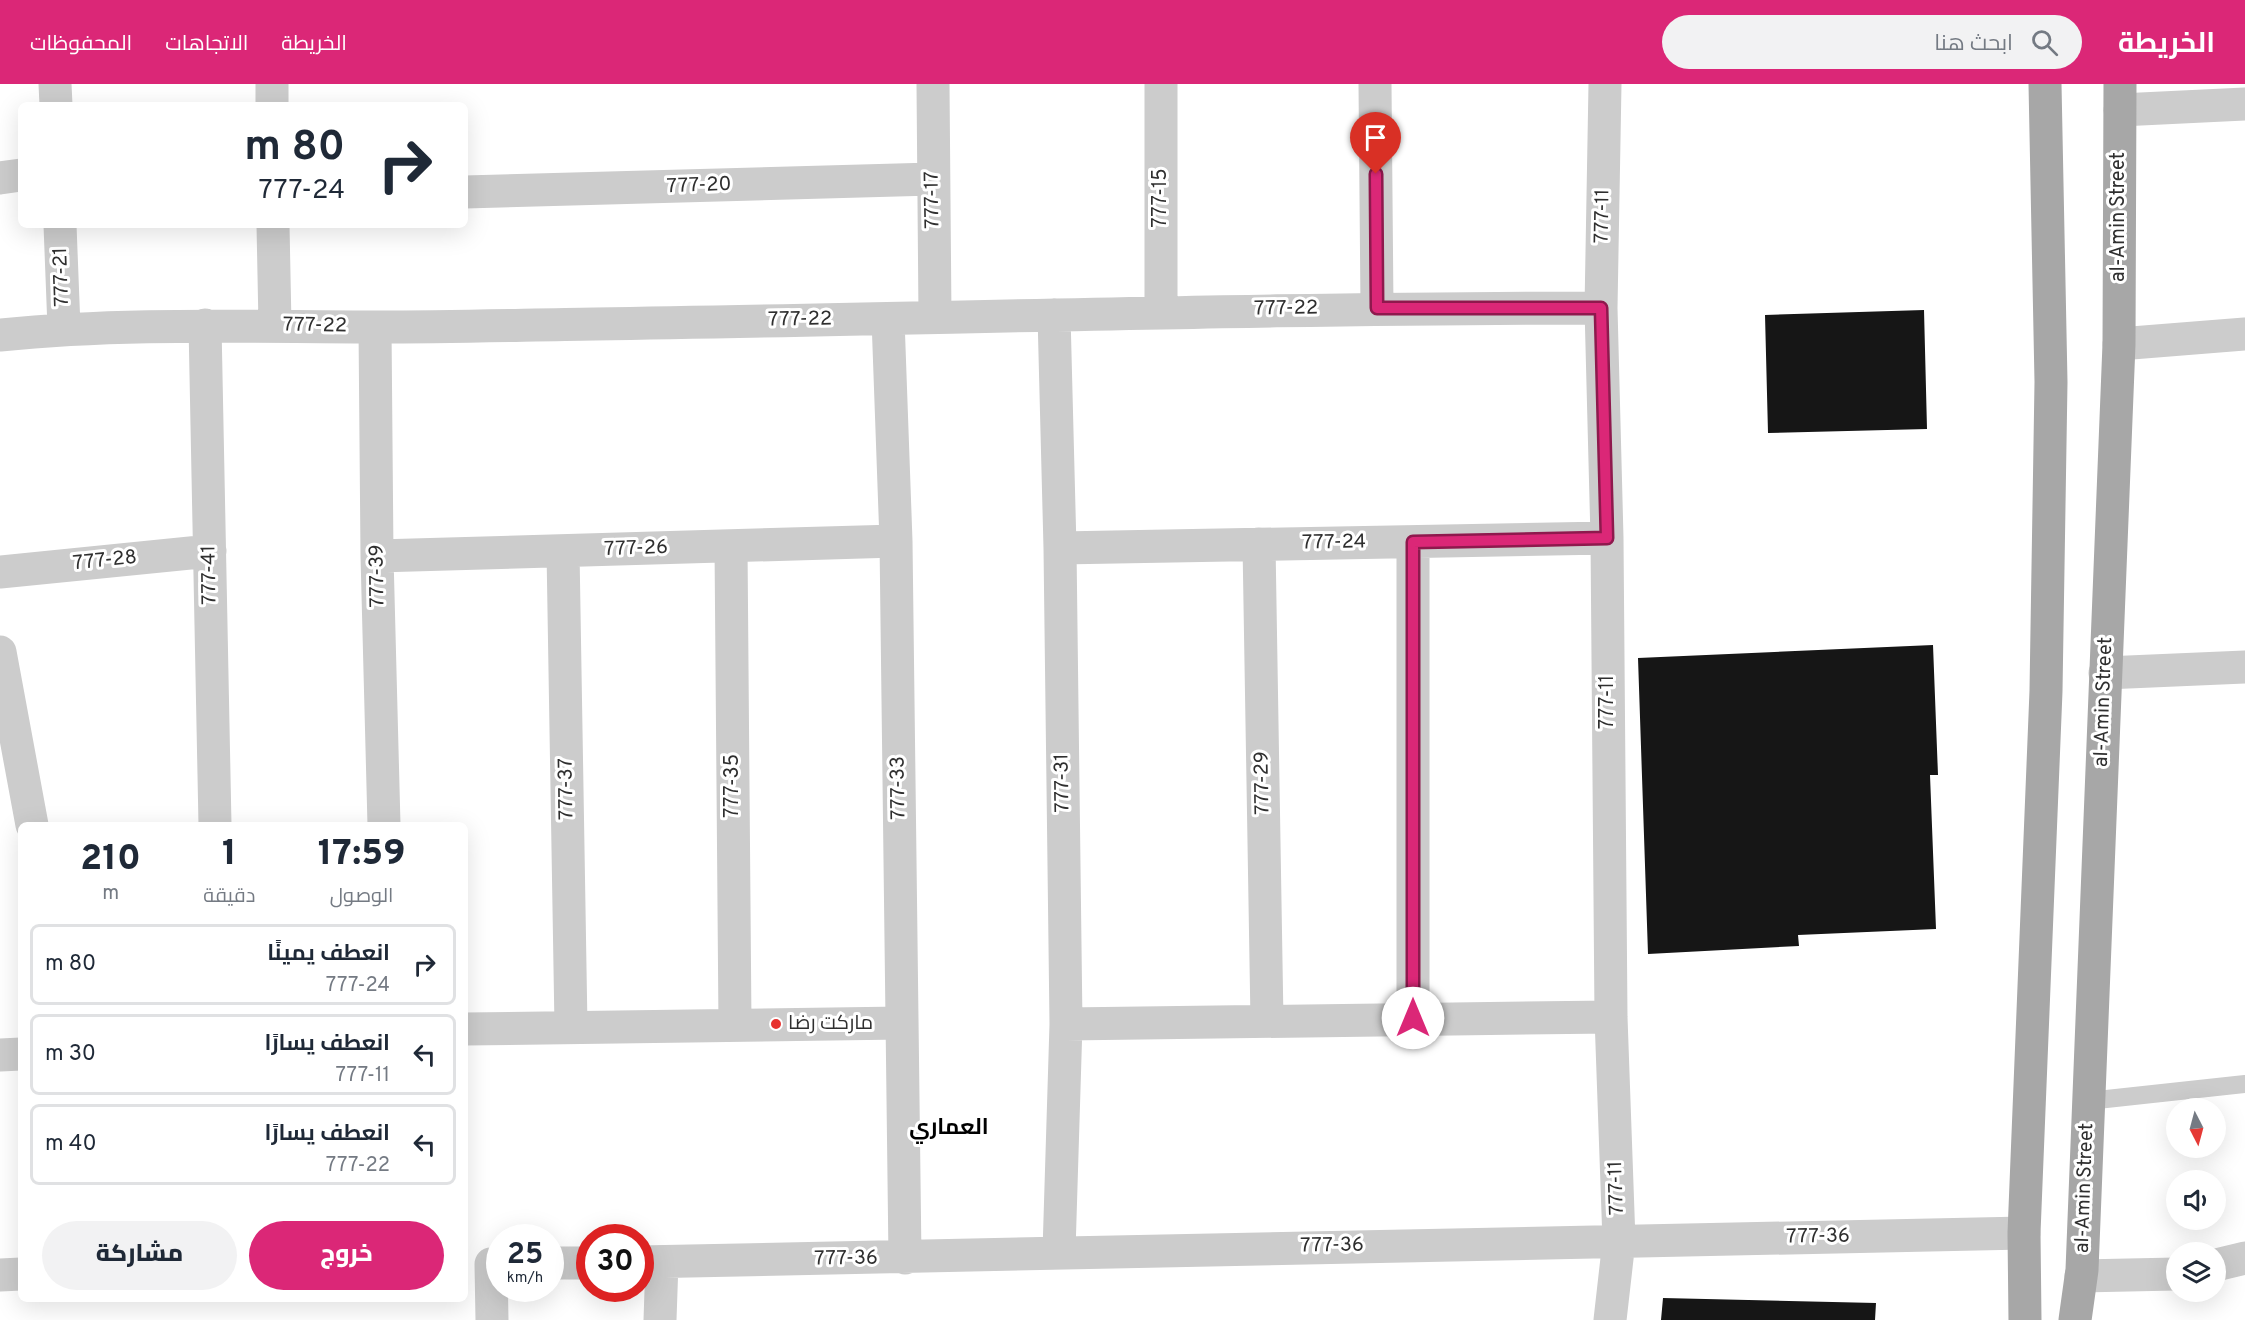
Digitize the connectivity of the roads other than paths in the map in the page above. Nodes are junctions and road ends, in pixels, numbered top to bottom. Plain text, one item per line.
1 (55, 84) edge
2 (272, 84) edge
3 (933, 84) edge
4 (1161, 84) edge
5 (1375, 84) edge
6 (1605, 84) edge
7 (2045, 84) edge
8 (2120, 97) edge
9 (56, 102) edge
10 (272, 102) edge
11 (2245, 104) edge
12 (18, 175) edge
13 (0, 178) edge
14 (933, 179) junction
15 (468, 192) edge
16 (60, 228) edge
17 (273, 228) edge
18 (1377, 308) junction
19 (1601, 308) junction
20 (1161, 311) junction
21 (1054, 315) junction
22 (935, 317) junction
23 (888, 319) junction
24 (275, 324) junction
25 (205, 325) junction
26 (375, 327) junction
27 (64, 328) junction
28 (2245, 334) edge
29 (0, 335) edge
30 (2119, 344) junction
31 (1607, 538) junction
32 (896, 541) junction
33 (1413, 542) junction
34 (1259, 544) junction
35 (731, 546) junction
36 (1060, 548) junction
37 (210, 551) junction
38 (563, 551) junction
39 (377, 556) junction
40 (0, 572) edge
41 (0, 652) edge
42 (2245, 667) edge
43 (2105, 673) junction
44 (31, 822) edge
45 (215, 822) edge
46 (384, 822) edge
47 (1611, 1017) junction
48 (1413, 1018) junction
49 (1267, 1021) junction
50 (902, 1023) junction
51 (1066, 1024) junction
52 (735, 1025) junction
53 (571, 1027) junction
54 (468, 1029) edge
55 (18, 1054) edge
56 (0, 1055) edge
57 (2245, 1084) edge
58 (2088, 1101) junction
59 (2024, 1233) junction
60 (1619, 1240) junction
61 (1059, 1251) junction
62 (905, 1258) junction
63 (2245, 1258) edge
64 (654, 1262) edge
65 (2226, 1263) edge
66 (485, 1264) edge
67 (18, 1274) edge
68 (0, 1275) edge
69 (2166, 1275) edge
70 (2081, 1276) junction
71 (654, 1281) edge
72 (492, 1320) edge
73 (660, 1320) edge
74 (1610, 1320) edge
75 (2025, 1320) edge
76 (2075, 1320) edge

1 - 9 street
2 - 10 street
3 - 14 street, 777-17
4 - 20 street, 777-15
5 - 18 street
6 - 19 street, 777-11
7 - 59 main road
8 - 11 street
8 - 30 main road, al-Amin Street
12 - 13 street
14 - 15 street, 777-20
14 - 22 street, 777-17
16 - 27 street, 777-21
17 - 24 street
18 - 19 street, 777-22
18 - 20 street, 777-22
19 - 31 street, 777-11
20 - 21 street, 777-22
21 - 22 street, 777-22
21 - 36 street, 777-31
22 - 23 street, 777-22
23 - 26 street, 777-22
23 - 32 street, 777-33
24 - 25 street, 777-22
24 - 26 street, 777-22
25 - 27 street, 777-22
25 - 37 street, 777-41
26 - 39 street, 777-39
27 - 29 street, 777-22
28 - 30 street
30 - 43 main road, al-Amin Street
31 - 33 street, 777-24
31 - 47 street, 777-11
32 - 35 street, 777-26
32 - 50 street, 777-33
33 - 34 street, 777-24
33 - 48 street
34 - 36 street, 777-24
34 - 49 street, 777-29
35 - 38 street, 777-26
35 - 52 street, 777-35
36 - 51 street, 777-31
37 - 40 street, 777-28
37 - 45 street, 777-41
38 - 39 street, 777-26
38 - 53 street, 777-37
39 - 46 street, 777-39
41 - 44 street
42 - 43 street
43 - 58 main road, al-Amin Street
47 - 48 street
47 - 60 street, 777-11
48 - 49 street
49 - 51 street
50 - 52 street
50 - 62 street, 777-33
51 - 61 street, 777-31
52 - 53 street
53 - 54 street
55 - 56 street
57 - 58 lane
58 - 70 main road, al-Amin Street
59 - 60 street, 777-36
59 - 75 main road
60 - 61 street, 777-36
60 - 74 street, 777-11
61 - 62 street, 777-36
62 - 64 street, 777-36
63 - 65 street
66 - 72 street
67 - 68 street
69 - 70 street
70 - 76 main road, al-Amin Street
71 - 73 street

